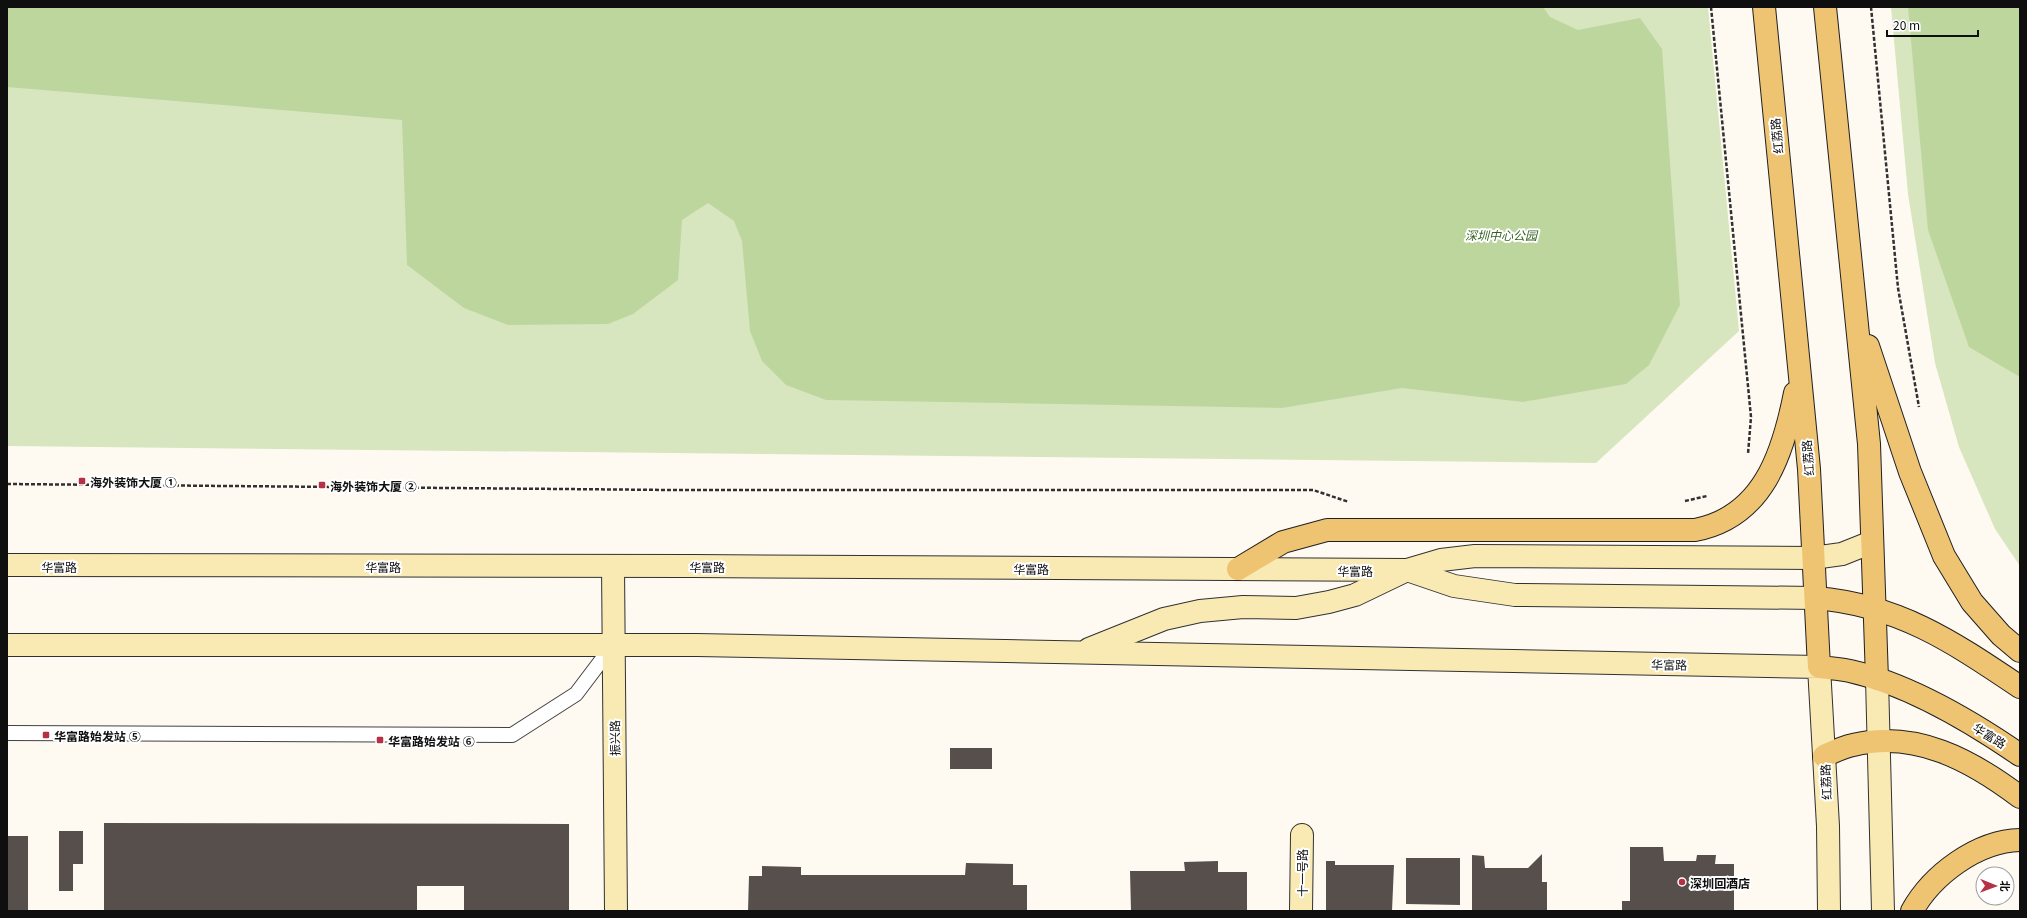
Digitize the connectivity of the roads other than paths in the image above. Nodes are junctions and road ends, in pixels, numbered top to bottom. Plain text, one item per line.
1 (1764, 7) edge
2 (1825, 7) edge
3 (1855, 305) junction
4 (1799, 372) junction
5 (1872, 542) junction
6 (1813, 558) junction
7 (7, 566) edge
8 (613, 566) junction
9 (1238, 569) junction
10 (1407, 570) junction
11 (1816, 598) junction
12 (1874, 608) junction
13 (7, 645) edge
14 (613, 645) junction
15 (2020, 651) edge
16 (1081, 653) junction
17 (1820, 667) junction
18 (1877, 679) junction
19 (2020, 688) edge
20 (7, 733) edge
21 (1879, 741) junction
22 (2020, 755) edge
23 (1824, 756) junction
24 (2020, 797) edge
25 (1302, 835) dead end
26 (2020, 840) edge
27 (616, 911) edge
28 (1301, 911) edge
29 (1829, 911) edge
30 (1883, 911) edge
31 (1912, 911) edge

1 - 4 main road, 红荔路
2 - 3 main road
3 - 5 main road
3 - 15 main road
4 - 6 main road, 红荔路
4 - 9 main road
5 - 6 main road, 华富路
5 - 12 main road
6 - 10 main road, 华富路
6 - 11 main road, 红荔路
7 - 8 main road, 华富路
8 - 9 main road, 华富路
8 - 14 main road, 振兴路
9 - 10 main road, 华富路
10 - 11 main road, 华富路
10 - 16 main road, 华富路
11 - 12 main road, 华富路
11 - 17 main road, 红荔路
12 - 18 main road
12 - 19 main road, 华富路
13 - 14 main road, 华富路
14 - 16 main road, 华富路
14 - 20 lane
14 - 27 main road, 振兴路
16 - 17 main road, 华富路
17 - 18 main road, 华富路
17 - 23 main road, 红荔路
18 - 21 main road
18 - 22 main road, 华富路
21 - 23 main road
21 - 24 main road
21 - 30 main road
23 - 29 main road, 红荔路
25 - 28 main road, 十一号路
26 - 31 main road

